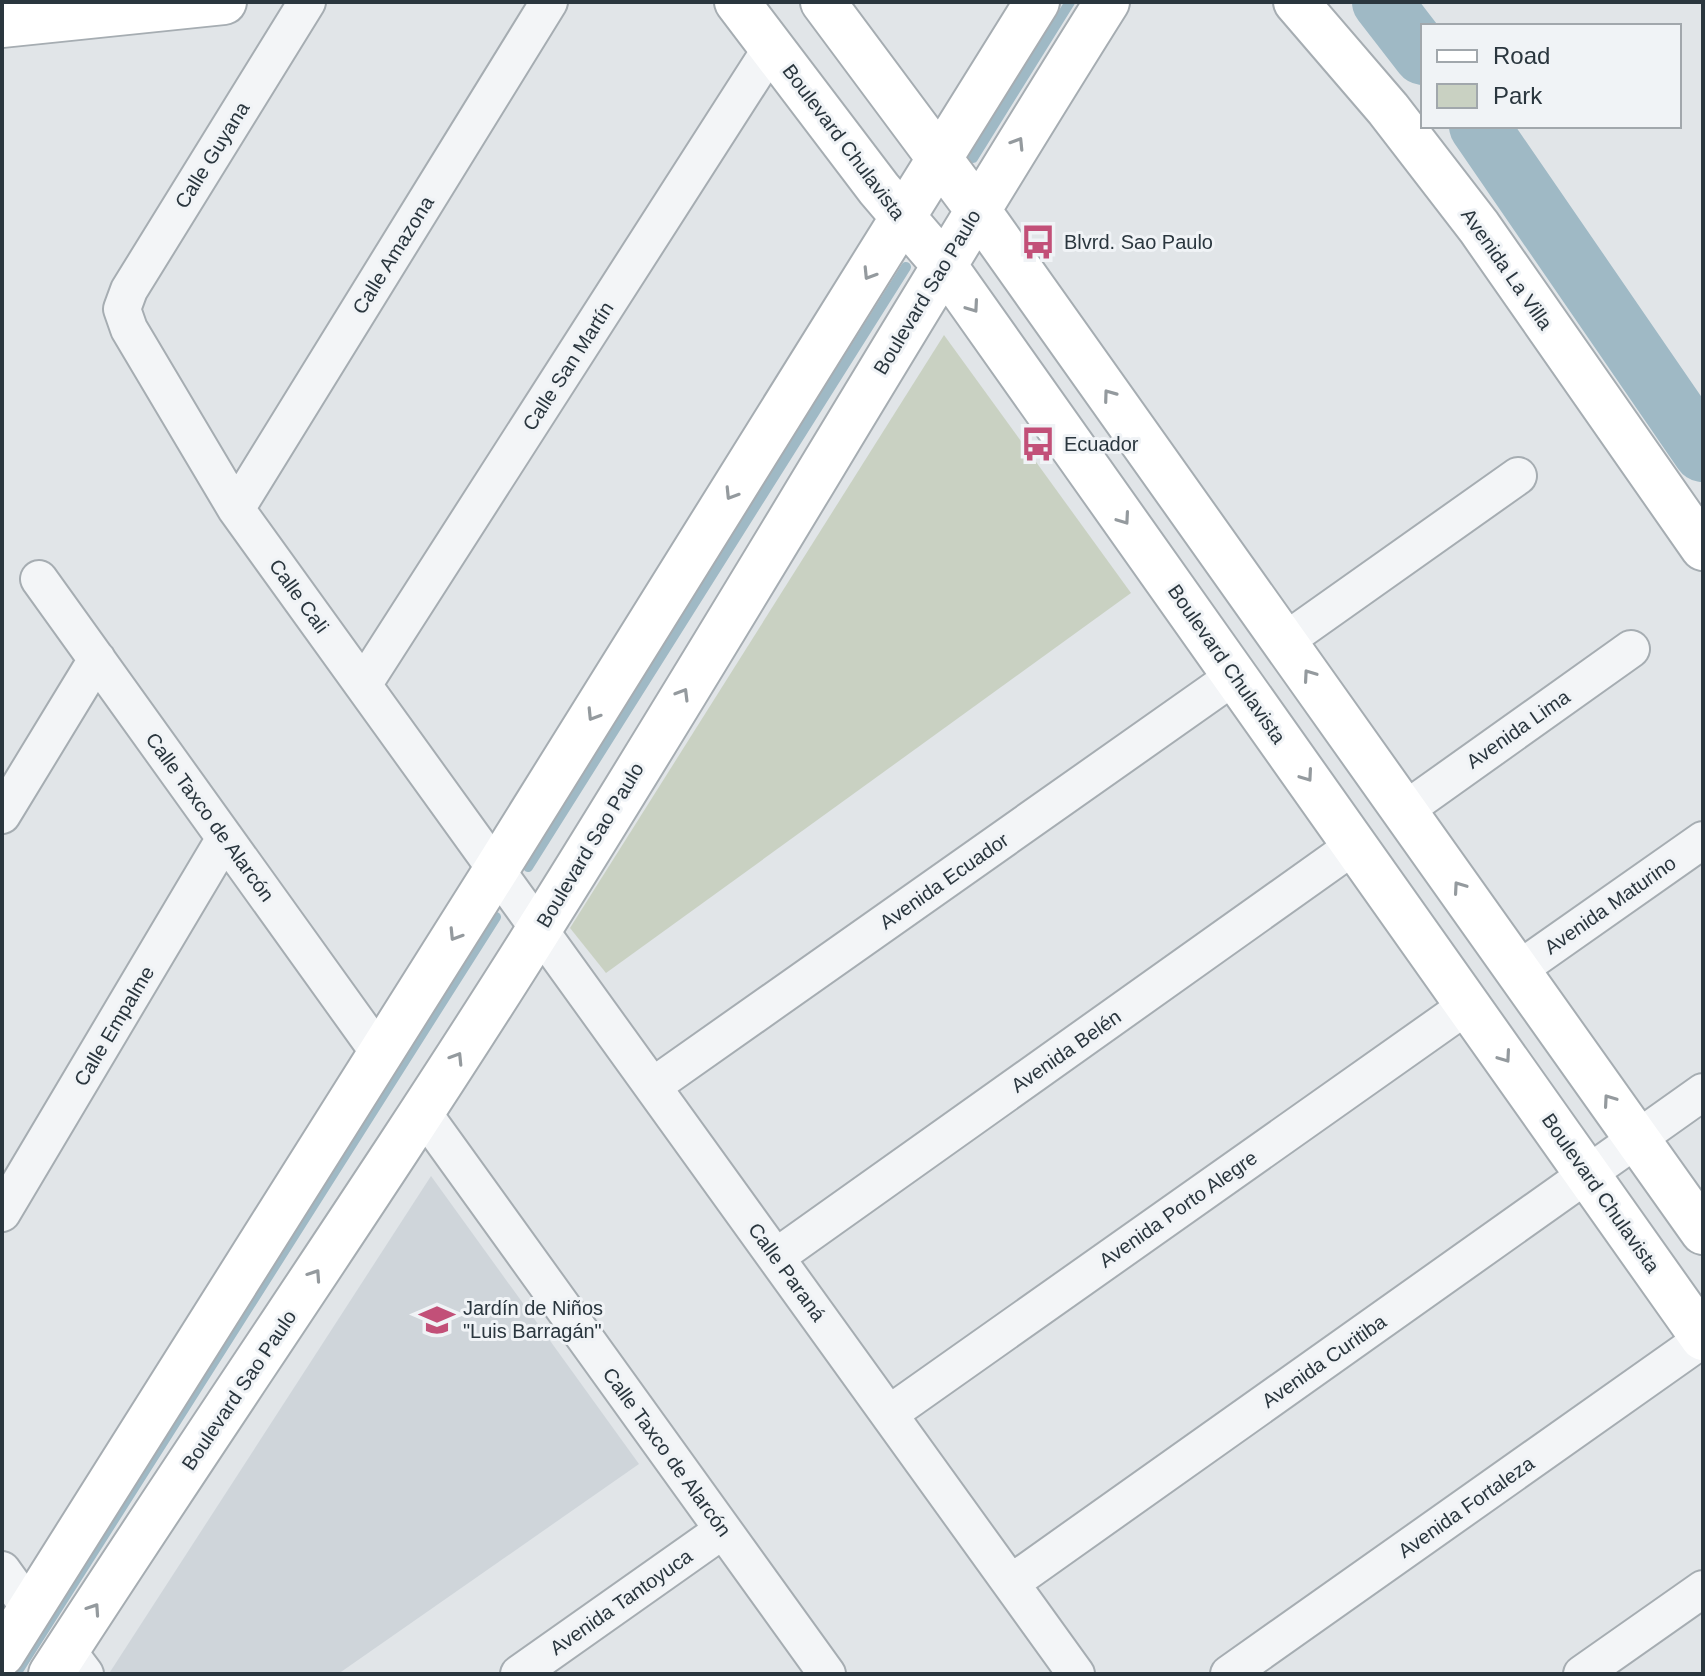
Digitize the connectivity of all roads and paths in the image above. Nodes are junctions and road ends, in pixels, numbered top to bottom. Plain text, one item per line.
1 (224, 2) edge
2 (307, 2) edge
3 (549, 2) edge
4 (737, 2) edge
5 (823, 2) edge
6 (1037, 2) edge
7 (1107, 2) edge
8 (1296, 2) edge
9 (2, 25) edge
10 (772, 47) junction
11 (939, 159) junction
12 (977, 209) junction
13 (903, 220) junction
14 (944, 265) junction
15 (122, 309) joint
16 (1518, 476) dead end
17 (236, 509) junction
18 (1703, 548) edge
19 (39, 579) dead end
20 (1285, 641) junction
21 (1631, 649) dead end
22 (97, 659) junction
23 (1236, 675) junction
24 (363, 685) junction
25 (1405, 810) junction
26 (2, 815) edge
27 (225, 838) junction
28 (1703, 840) edge
29 (1355, 845) junction
30 (496, 870) junction
31 (539, 929) junction
32 (1518, 970) junction
33 (1468, 1005) junction
34 (380, 1054) junction
35 (653, 1086) junction
36 (1703, 1092) edge
37 (423, 1113) junction
38 (1637, 1139) junction
39 (1588, 1174) junction
40 (2, 1213) edge
41 (1703, 1232) edge
42 (776, 1257) junction
43 (1703, 1338) edge
44 (889, 1414) junction
45 (723, 1530) junction
46 (2, 1570) edge
47 (1011, 1583) junction
48 (1703, 1589) edge
49 (30, 1609) junction
50 (2, 1654) edge
51 (68, 1666) edge
52 (519, 1674) edge
53 (827, 1674) edge
54 (1076, 1674) edge
55 (1229, 1674) edge
56 (1582, 1674) edge

1 - 9 main road
2 - 15 street, Calle Guyana
3 - 17 street, Calle Amazona
4 - 10 main road, Boulevard Chulavista
5 - 11 main road
6 - 11 main road
12 -> 7 main road, Boulevard Sao Paulo
8 - 18 main road, Avenida La Villa
10 - 13 main road, Boulevard Chulavista
10 - 24 street, Calle San Martín
11 - 12 main road
11 - 13 main road
12 - 14 main road, Boulevard Sao Paulo
20 -> 12 main road
13 - 14 main road, Boulevard Chulavista
13 -> 30 main road
14 -> 23 main road, Boulevard Chulavista
31 -> 14 main road, Boulevard Sao Paulo
15 - 17 street, Calle Cali
16 - 20 street
17 - 24 street, Calle Cali
19 - 22 street, Calle Taxco de Alarcón
25 -> 20 main road
21 - 25 street, Avenida Lima
22 - 26 street
22 - 27 street, Calle Taxco de Alarcón
23 -> 29 main road, Boulevard Chulavista
23 - 35 street, Avenida Ecuador
24 - 30 street, Calle Cali
32 -> 25 main road
27 - 34 street, Calle Taxco de Alarcón
27 - 40 street, Calle Empalme
28 - 32 street, Avenida Maturino
29 - 33 main road, Boulevard Chulavista
29 - 42 street, Avenida Belén
30 - 31 street, Calle Paraná
30 -> 34 main road
31 - 35 street, Calle Paraná
37 -> 31 main road, Boulevard Sao Paulo
38 -> 32 main road
33 -> 39 main road, Boulevard Chulavista
33 - 44 street, Avenida Porto Alegre
34 - 49 main road
35 - 42 street, Calle Paraná
36 - 38 street, Avenida Curitiba
37 - 45 street, Calle Taxco de Alarcón
51 -> 37 main road, Boulevard Sao Paulo
38 - 39 street, Avenida Curitiba
38 - 41 main road
39 - 43 main road, Boulevard Chulavista
39 - 47 street, Avenida Curitiba
42 - 44 street, Calle Paraná
43 - 55 street, Avenida Fortaleza
44 - 47 street, Calle Paraná
45 - 52 street, Avenida Tantoyuca
45 - 53 street, Calle Taxco de Alarcón
46 - 49 street
47 - 54 street, Calle Paraná
48 - 56 street
49 - 50 main road

